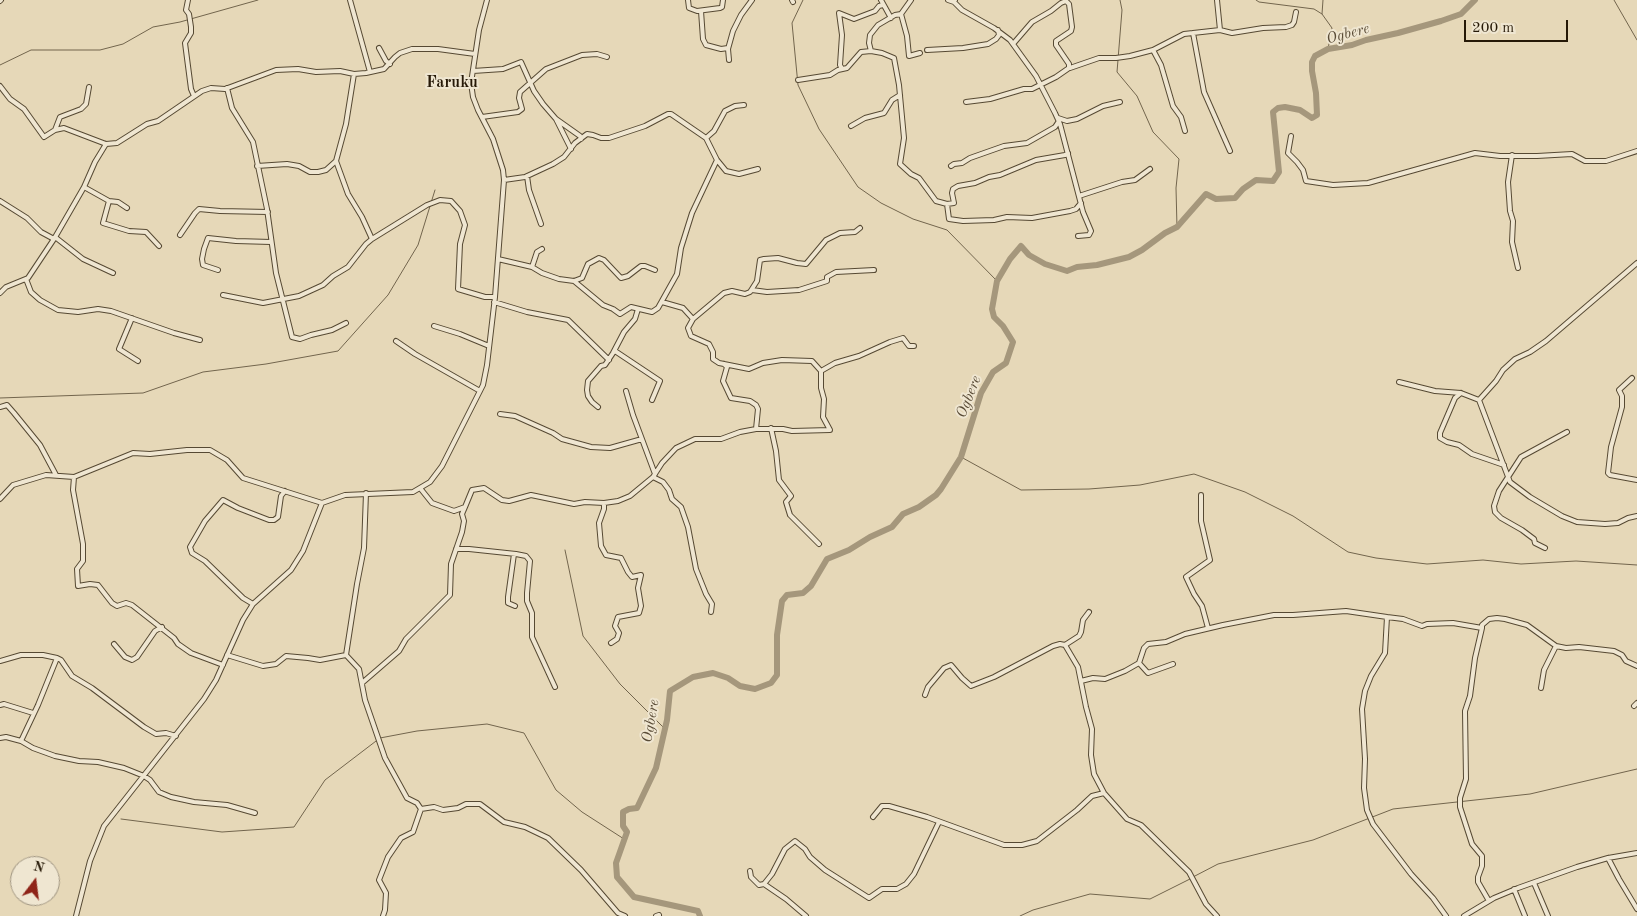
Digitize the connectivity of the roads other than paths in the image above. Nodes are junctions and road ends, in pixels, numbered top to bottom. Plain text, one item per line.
1 (188, 0) edge
2 (350, 0) edge
3 (487, 0) edge
4 (688, 0) edge
5 (723, 0) edge
6 (752, 0) edge
7 (911, 0) edge
8 (948, 0) edge
9 (1217, 0) edge
10 (955, 1) edge
11 (882, 2) edge
12 (701, 11) junction
13 (1296, 12) dead end
14 (901, 14) junction
15 (891, 18) junction
16 (998, 30) junction
17 (1220, 30) junction
18 (1193, 33) junction
19 (1012, 44) junction
20 (379, 48) dead end
21 (728, 48) junction
22 (927, 50) dead end
23 (1153, 50) junction
24 (871, 51) junction
25 (920, 52) dead end
26 (475, 54) junction
27 (607, 57) dead end
28 (729, 60) dead end
29 (390, 64) junction
30 (1069, 68) junction
31 (842, 69) junction
32 (473, 71) junction
33 (370, 72) junction
34 (354, 74) junction
35 (798, 80) dead end
36 (531, 83) junction
37 (1040, 85) junction
38 (0, 86) edge
39 (89, 88) dead end
40 (227, 88) junction
41 (900, 95) junction
42 (194, 96) junction
43 (966, 102) dead end
44 (1120, 102) dead end
45 (744, 105) dead end
46 (482, 117) junction
47 (556, 119) junction
48 (1058, 120) junction
49 (851, 126) dead end
50 (56, 130) junction
51 (1185, 131) dead end
52 (1291, 136) dead end
53 (706, 138) junction
54 (581, 139) junction
55 (106, 144) junction
56 (571, 148) junction
57 (1637, 150) edge
58 (1230, 151) dead end
59 (1068, 153) junction
60 (1512, 155) junction
61 (336, 160) junction
62 (717, 160) junction
63 (257, 166) junction
64 (951, 166) dead end
65 (758, 169) dead end
66 (1150, 169) dead end
67 (527, 176) junction
68 (504, 180) junction
69 (84, 187) junction
70 (1079, 196) junction
71 (0, 201) edge
72 (109, 201) junction
73 (1081, 203) junction
74 (947, 204) junction
75 (127, 208) dead end
76 (268, 212) junction
77 (541, 224) dead end
78 (860, 228) dead end
79 (180, 235) dead end
80 (1078, 236) dead end
81 (54, 238) junction
82 (372, 240) junction
83 (271, 242) junction
84 (159, 246) dead end
85 (542, 249) dead end
86 (498, 260) junction
87 (1637, 263) edge
88 (532, 267) junction
89 (1518, 268) dead end
90 (218, 270) dead end
91 (654, 270) dead end
92 (874, 270) dead end
93 (113, 273) dead end
94 (26, 279) junction
95 (574, 281) junction
96 (752, 290) junction
97 (0, 293) edge
98 (223, 295) dead end
99 (282, 299) junction
100 (494, 300) junction
101 (662, 302) junction
102 (638, 309) junction
103 (132, 318) junction
104 (692, 319) junction
105 (346, 323) dead end
106 (434, 326) dead end
107 (200, 340) dead end
108 (396, 341) dead end
109 (489, 346) junction
110 (914, 346) dead end
111 (615, 351) junction
112 (609, 360) junction
113 (138, 361) dead end
114 (724, 364) junction
115 (820, 371) junction
116 (1632, 378) dead end
117 (1399, 382) dead end
118 (480, 390) junction
119 (626, 391) dead end
120 (1461, 393) junction
121 (652, 400) dead end
122 (1479, 400) junction
123 (0, 407) edge
124 (598, 408) dead end
125 (500, 414) dead end
126 (771, 428) junction
127 (756, 429) junction
128 (1567, 432) dead end
129 (642, 439) junction
130 (1504, 465) junction
131 (56, 475) junction
132 (654, 475) junction
133 (74, 477) junction
134 (1508, 478) junction
135 (1637, 480) edge
136 (420, 488) junction
137 (285, 491) junction
138 (366, 493) junction
139 (1201, 495) dead end
140 (0, 499) edge
141 (322, 503) junction
142 (604, 503) junction
143 (465, 507) junction
144 (1637, 516) edge
145 (819, 544) dead end
146 (1545, 548) dead end
147 (456, 549) junction
148 (514, 554) junction
149 (253, 604) junction
150 (515, 606) dead end
151 (711, 612) dead end
152 (1089, 612) dead end
153 (1387, 617) junction
154 (162, 627) junction
155 (1208, 628) junction
156 (1482, 628) junction
157 (611, 643) dead end
158 (114, 644) dead end
159 (1065, 645) junction
160 (1556, 646) junction
161 (227, 655) junction
162 (346, 655) junction
163 (57, 658) junction
164 (0, 661) edge
165 (1139, 663) junction
166 (1173, 664) dead end
167 (223, 665) junction
168 (1637, 666) edge
169 (1081, 681) junction
170 (362, 683) junction
171 (555, 687) dead end
172 (1541, 688) dead end
173 (925, 695) dead end
174 (0, 705) edge
175 (34, 713) junction
176 (176, 736) junction
177 (0, 738) edge
178 (21, 741) junction
179 (144, 776) junction
180 (1104, 793) junction
181 (420, 809) junction
182 (255, 813) dead end
183 (874, 816) dead end
184 (939, 822) junction
185 (1637, 853) edge
186 (1608, 858) junction
187 (750, 871) dead end
188 (1534, 883) junction
189 (764, 884) junction
190 (1514, 889) junction
191 (1489, 901) junction
192 (1637, 909) edge
193 (1472, 911) junction
194 (76, 916) edge
195 (383, 916) edge
196 (625, 916) edge
197 (806, 916) edge
198 (1216, 916) edge
199 (1446, 916) edge
200 (1464, 916) edge
201 (1476, 916) edge
202 (1524, 916) edge
203 (1548, 916) edge

1 - 42 street
2 - 33 street
3 - 26 street
4 - 12 street
5 - 12 street
6 - 21 street
7 - 14 street
8 - 10 street
9 - 17 street
10 - 16 street
11 - 15 street
11 - 31 street
12 - 21 street
13 - 17 street
14 - 15 street
14 - 25 street
15 - 24 street
16 - 19 street
16 - 22 street
17 - 18 street
18 - 23 street
18 - 58 street
19 - 30 street
19 - 37 street
20 - 29 street
21 - 28 street
23 - 30 street
23 - 51 street
24 - 31 street
24 - 41 street
26 - 29 street
26 - 32 street
27 - 36 street
29 - 33 street
30 - 37 street
31 - 35 street
32 - 36 street
32 - 46 street
33 - 34 street
34 - 40 street
34 - 61 street
36 - 46 street
36 - 47 street
37 - 43 street
37 - 48 street
38 - 50 street
39 - 50 street
40 - 42 street
40 - 63 street
41 - 49 street
41 - 74 street
42 - 55 street
44 - 48 street
45 - 53 street
46 - 68 street
47 - 54 street
47 - 56 street
48 - 59 street
48 - 64 street
50 - 55 street
52 - 60 street
53 - 54 street
53 - 62 street
54 - 56 street
55 - 69 street
56 - 67 street
57 - 60 street
59 - 70 street
59 - 74 street
60 - 89 street
61 - 63 street
61 - 82 street
62 - 65 street
62 - 101 street
63 - 76 street
66 - 70 street
67 - 68 street
67 - 77 street
68 - 86 street
69 - 72 street
69 - 81 street
70 - 73 street
71 - 81 street
72 - 75 street
72 - 84 street
73 - 74 street
73 - 80 street
76 - 79 street
76 - 83 street
78 - 96 street
81 - 93 street
81 - 94 street
82 - 99 street
82 - 100 street
83 - 90 street
83 - 99 street
85 - 88 street
86 - 88 street
86 - 100 street
87 - 122 street
88 - 95 street
91 - 95 street
92 - 96 street
94 - 97 street
94 - 103 street
95 - 102 street
96 - 104 street
98 - 99 street
99 - 105 street
100 - 109 street
100 - 112 street
101 - 102 street
101 - 104 street
102 - 111 street
103 - 107 street
103 - 113 street
104 - 114 street
106 - 109 street
108 - 118 street
109 - 118 street
110 - 115 street
111 - 112 street
111 - 121 street
112 - 124 street
114 - 115 street
114 - 127 street
115 - 126 street
116 - 135 street
117 - 120 street
118 - 136 street
119 - 129 street
120 - 122 street
120 - 130 street
122 - 130 street
123 - 131 street
125 - 129 street
126 - 127 street
126 - 145 street
127 - 132 street
128 - 134 street
129 - 132 street
130 - 134 street
131 - 133 street
131 - 140 street
132 - 142 street
132 - 151 street
133 - 137 street
133 - 154 street
134 - 144 street
134 - 146 street
136 - 138 street
136 - 143 street
137 - 141 street
137 - 149 street
138 - 141 street
138 - 162 street
139 - 155 street
141 - 149 street
142 - 143 street
142 - 157 street
143 - 147 street
147 - 148 street
147 - 170 street
148 - 150 street
148 - 171 street
149 - 161 street
152 - 159 street
153 - 155 street
153 - 156 street
153 - 199 street
154 - 158 street
154 - 167 street
155 - 165 street
156 - 160 street
156 - 191 street
159 - 169 street
159 - 173 street
160 - 168 street
160 - 172 street
161 - 162 street
161 - 167 street
162 - 170 street
163 - 164 street
163 - 175 street
163 - 176 street
165 - 166 street
165 - 169 street
167 - 176 street
169 - 180 street
170 - 181 street
174 - 175 street
175 - 178 street
176 - 179 street
177 - 178 street
178 - 179 street
179 - 182 street
179 - 194 street
180 - 184 street
180 - 198 street
181 - 195 street
181 - 196 street
183 - 184 street
184 - 189 street
185 - 186 street
186 - 188 street
186 - 192 street
187 - 189 street
188 - 190 street
188 - 203 street
189 - 197 street
190 - 191 street
190 - 202 street
191 - 193 street
193 - 200 street
193 - 201 street

